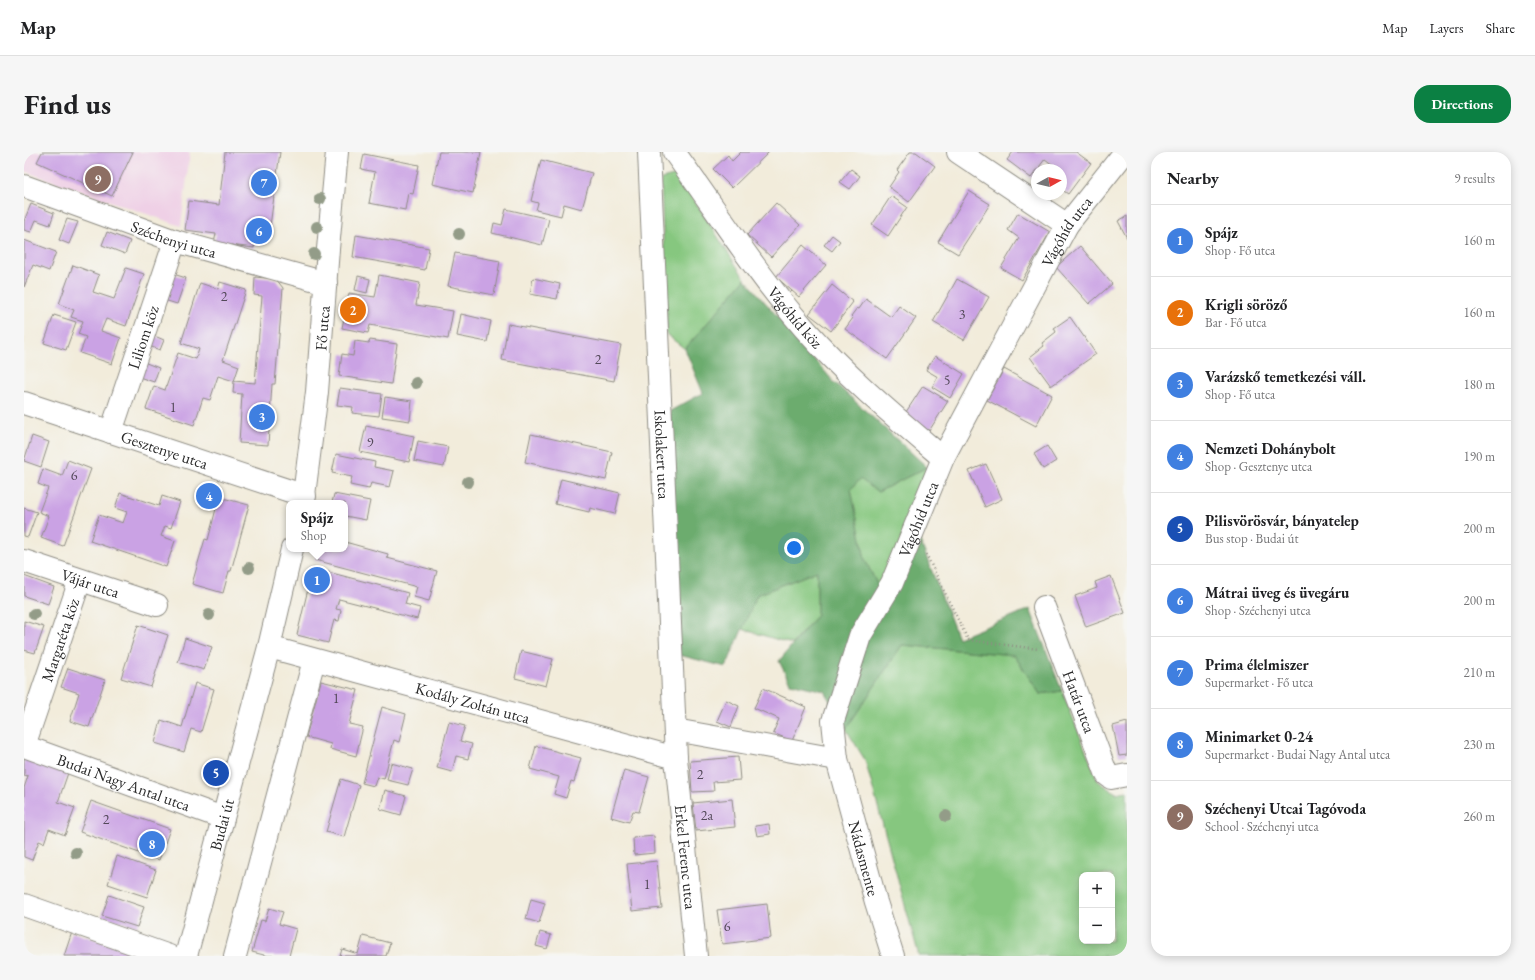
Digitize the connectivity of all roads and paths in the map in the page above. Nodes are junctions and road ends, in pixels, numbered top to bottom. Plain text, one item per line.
1 (337, 152) edge
2 (650, 152) edge
3 (674, 152) edge
4 (958, 152) edge
5 (1125, 152) edge
6 (24, 186) edge
7 (1067, 225) junction
8 (175, 241) junction
9 (326, 283) junction
10 (24, 403) edge
11 (111, 432) junction
12 (944, 458) junction
13 (304, 500) edge
14 (909, 544) junction
15 (291, 552) edge
16 (24, 561) edge
17 (80, 580) junction
18 (157, 605) dead end
19 (1044, 608) dead end
20 (269, 647) junction
21 (1060, 652) junction
22 (314, 660) junction
23 (675, 730) junction
24 (24, 746) edge
25 (676, 758) junction
26 (837, 759) junction
27 (1127, 775) edge
28 (223, 818) junction
29 (24, 905) edge
30 (169, 956) edge
31 (186, 956) edge
32 (235, 956) edge
33 (696, 956) edge
34 (893, 956) edge

1 - 9 street, Fő utca
2 - 23 street, Iskolakert utca
3 - 12 street, Vágóhíd köz
4 - 7 street
5 - 7 street, Vágóhíd utca
6 - 8 street, Széchenyi utca
7 - 12 street, Vágóhíd utca
8 - 9 street, Széchenyi utca
8 - 11 street, Liliom köz
9 - 13 street, Fő utca
10 - 11 street, Gesztenye utca
11 - 13 street, Gesztenye utca
12 - 14 street, Vágóhíd utca
14 - 21 path
14 - 26 street, Vágóhíd utca
15 - 20 street
16 - 17 street, Vájár utca
17 - 18 street, Vájár utca
17 - 24 street, Margaréta köz
19 - 21 street, Határ utca
20 - 22 street, Kodály Zoltán utca
20 - 28 street, Budai út
21 - 27 street, Határ utca
22 - 25 street, Kodály Zoltán utca
22 - 32 street
23 - 25 street, Iskolakert utca
23 - 26 street
24 - 28 street, Budai Nagy Antal utca
25 - 33 street, Erkel Ferenc utca
26 - 34 street, Nádasmente
28 - 31 street, Budai út
29 - 30 street

